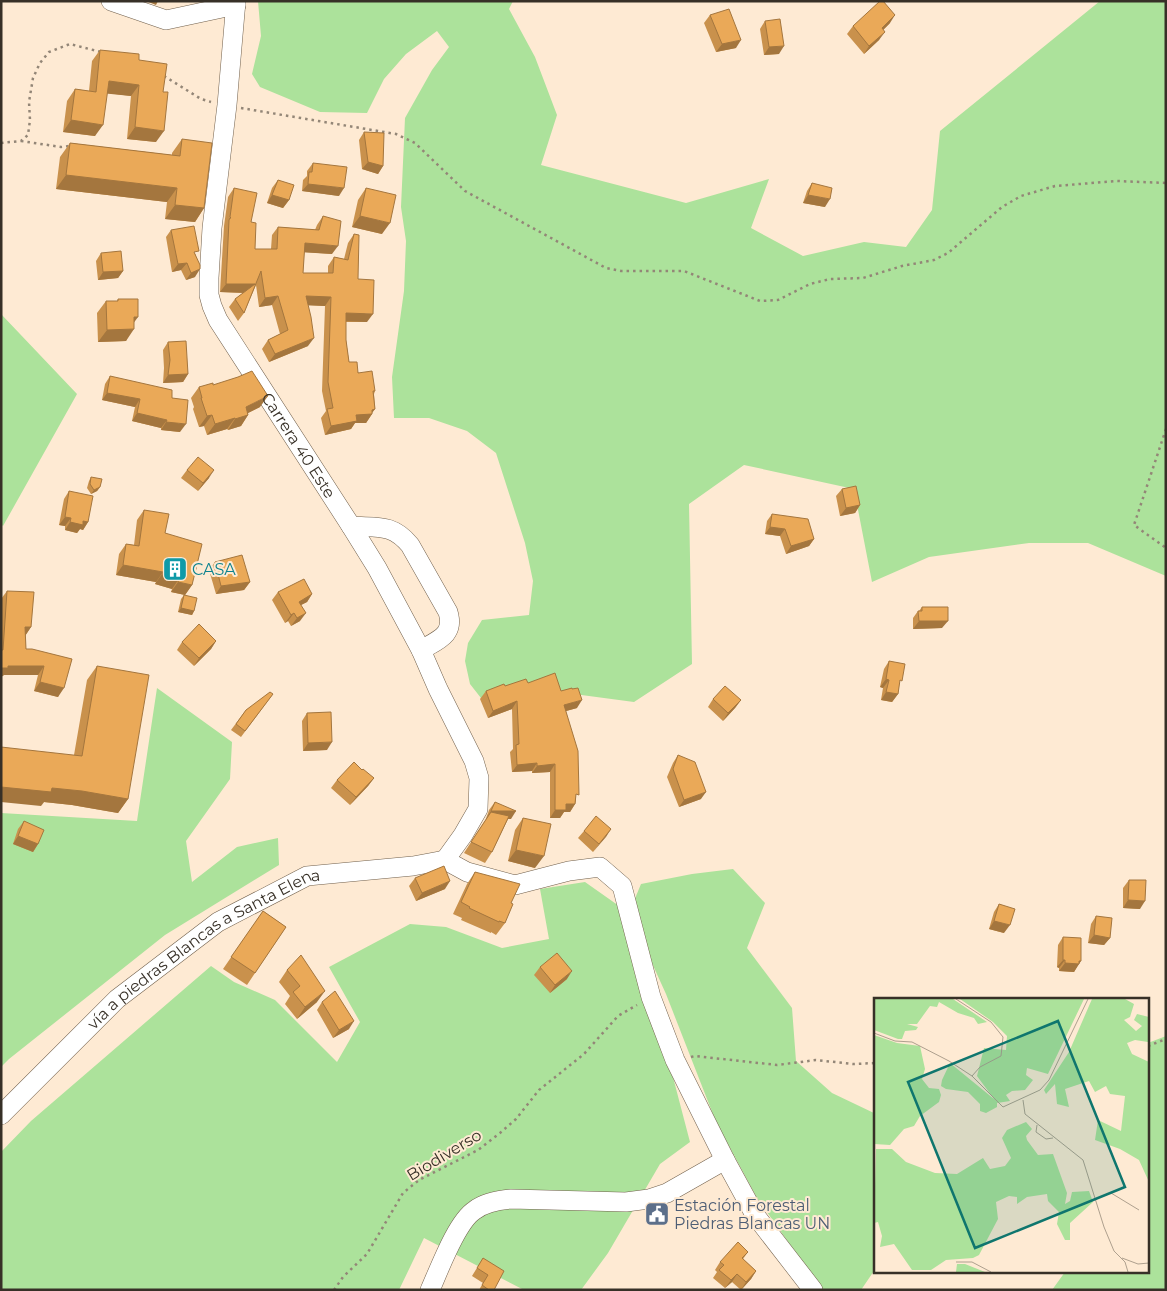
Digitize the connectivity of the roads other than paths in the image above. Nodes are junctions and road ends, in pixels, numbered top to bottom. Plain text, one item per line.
1 (111, 1) edge
2 (236, 3) edge
3 (351, 526) junction
4 (421, 650) junction
5 (445, 860) junction
6 (1, 1115) edge
7 (725, 1160) junction
8 (430, 1290) edge
9 (813, 1290) edge

1 - 2 street
2 - 3 street, Carrera 40 Este
3 - 4 street, Carrera 40 Este
3 - 4 street
4 - 5 street, Carrera 40 Este
5 - 6 street, vía a piedras Blancas a Santa Elena
5 - 7 street
7 - 8 street
7 - 9 street

